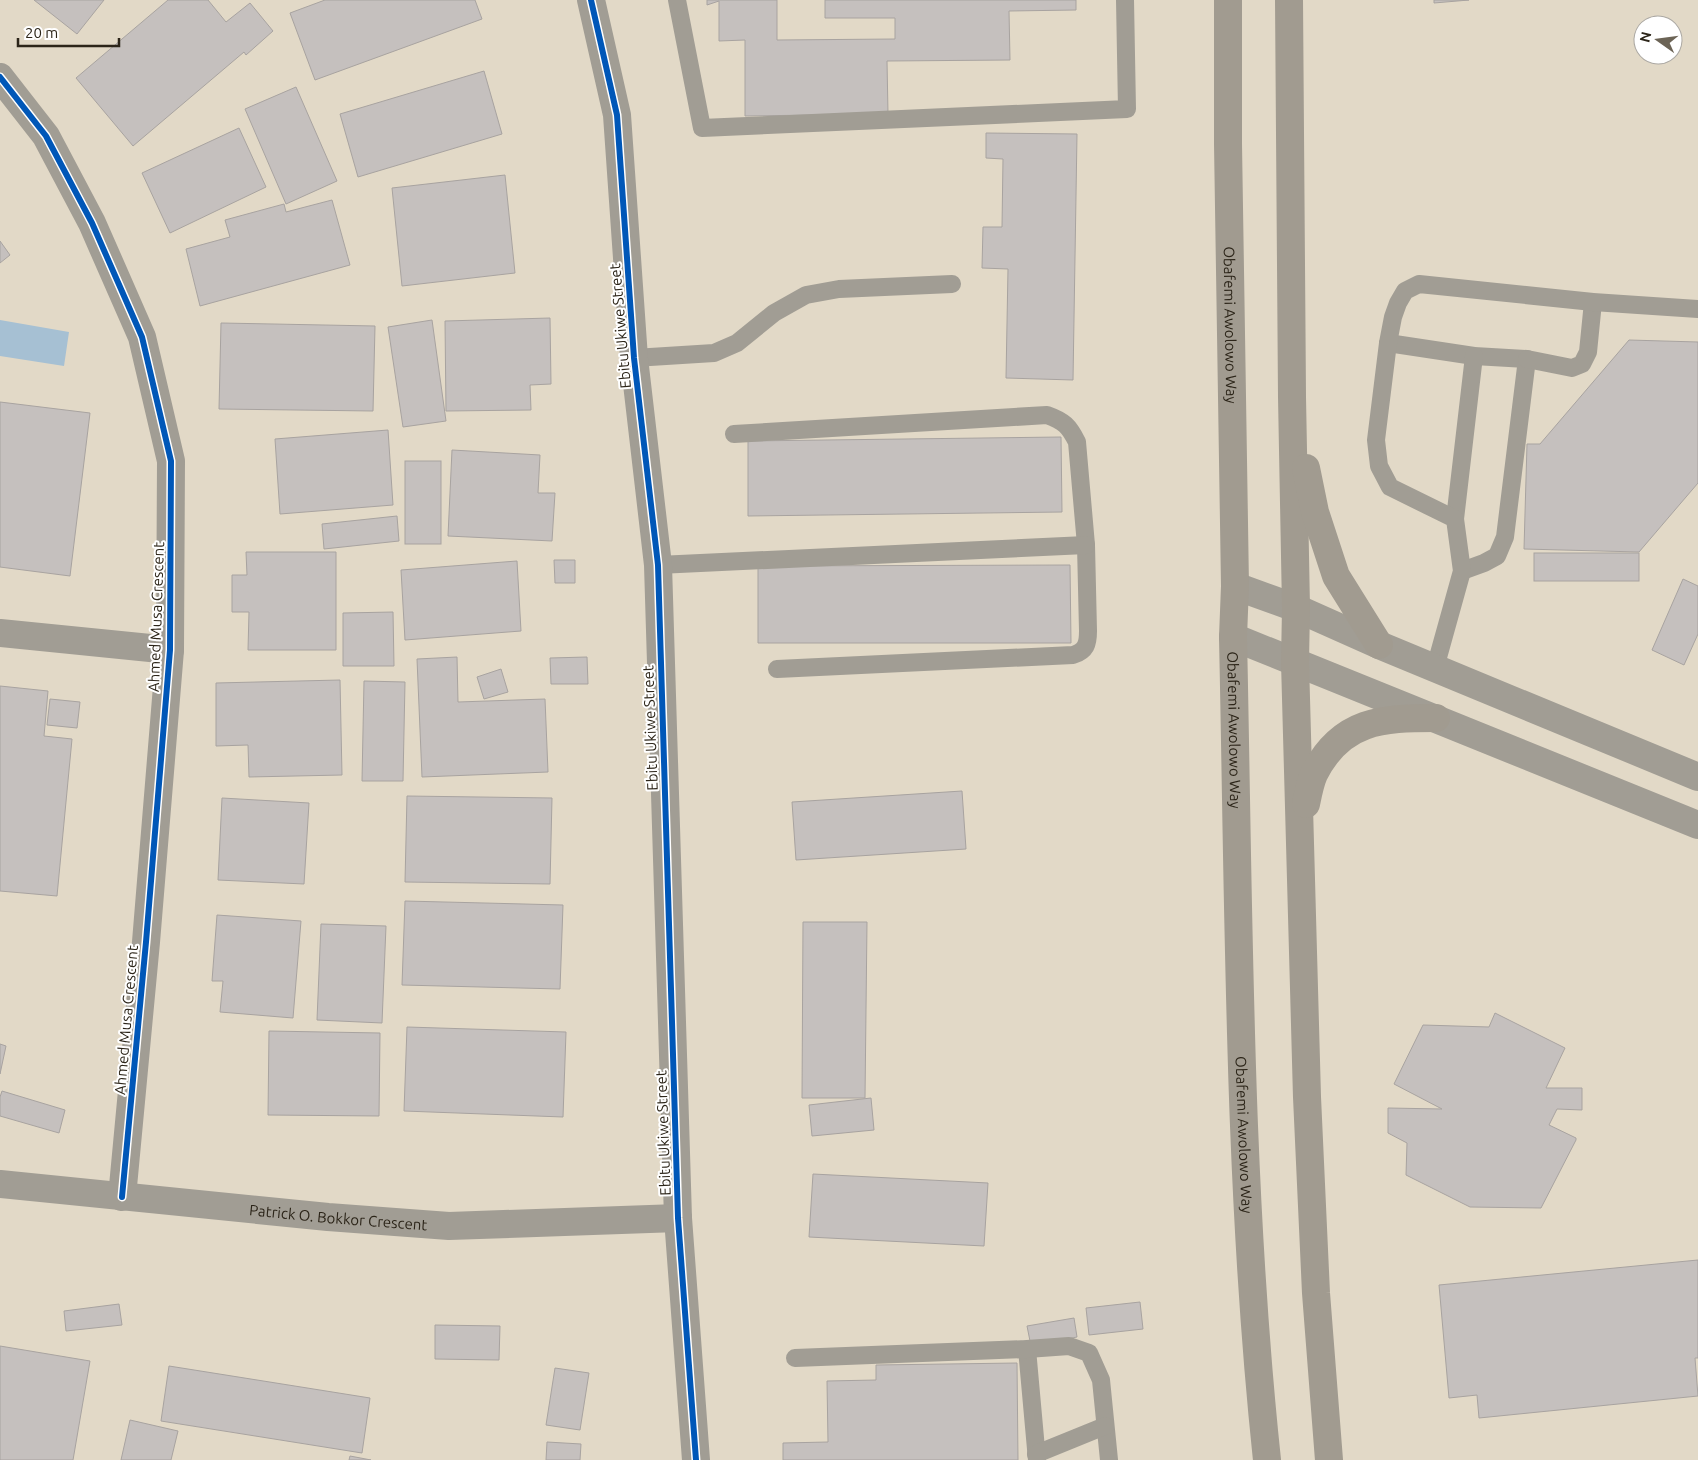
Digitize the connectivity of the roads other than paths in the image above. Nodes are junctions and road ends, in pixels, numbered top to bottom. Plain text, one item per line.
1 (591, 0) edge
2 (677, 0) edge
3 (1126, 0) edge
4 (1228, 0) edge
5 (1289, 0) edge
6 (0, 77) edge
7 (952, 284) dead end
8 (1593, 302) junction
9 (1698, 309) edge
10 (1388, 343) junction
11 (1474, 356) junction
12 (634, 358) junction
13 (1527, 359) junction
14 (1292, 397) junction
15 (734, 434) dead end
16 (1455, 519) junction
17 (1086, 545) junction
18 (658, 565) junction
19 (1462, 572) junction
20 (1235, 586) junction
21 (1296, 608) junction
22 (0, 633) edge
23 (1233, 637) junction
24 (1379, 645) junction
25 (170, 650) junction
26 (1294, 662) junction
27 (1435, 668) junction
28 (777, 669) dead end
29 (1436, 718) junction
30 (1698, 777) edge
31 (1698, 825) edge
32 (1299, 827) junction
33 (0, 1184) edge
34 (122, 1197) junction
35 (678, 1218) junction
36 (1027, 1349) junction
37 (795, 1358) dead end
38 (1105, 1426) junction
39 (1036, 1457) edge
40 (696, 1460) edge
41 (1109, 1460) edge
42 (1266, 1460) edge
43 (1329, 1460) edge

1 - 12 street, Ebitu Ukiwe Street
2 - 3 lane
4 - 20 main road, Obafemi Awolowo Way
5 - 14 main road
6 - 25 street, Ahmed Musa Crescent
7 - 12 lane
8 - 9 lane
8 - 10 lane
8 - 13 lane
10 - 11 lane
10 - 16 lane
11 - 13 lane
11 - 16 lane
12 - 18 street, Ebitu Ukiwe Street
13 - 19 lane
14 - 21 main road
14 - 24 main road
15 - 17 lane
16 - 19 lane
17 - 18 lane
17 - 28 lane
18 - 35 street, Ebitu Ukiwe Street
19 - 27 lane
20 - 21 street
20 - 23 main road, Obafemi Awolowo Way
21 - 24 street
21 - 26 main road
22 - 25 street
23 - 26 street
23 - 42 main road, Obafemi Awolowo Way
24 - 27 street
25 - 34 street, Ahmed Musa Crescent
26 - 29 street
26 - 32 main road
27 - 30 street
29 - 31 street
29 - 32 main road
32 - 43 main road
33 - 34 street, Patrick O. Bokkor Crescent
34 - 35 street, Patrick O. Bokkor Crescent
35 - 40 street, Ebitu Ukiwe Street
36 - 37 lane
36 - 38 lane
36 - 39 lane
38 - 39 lane
38 - 41 lane

